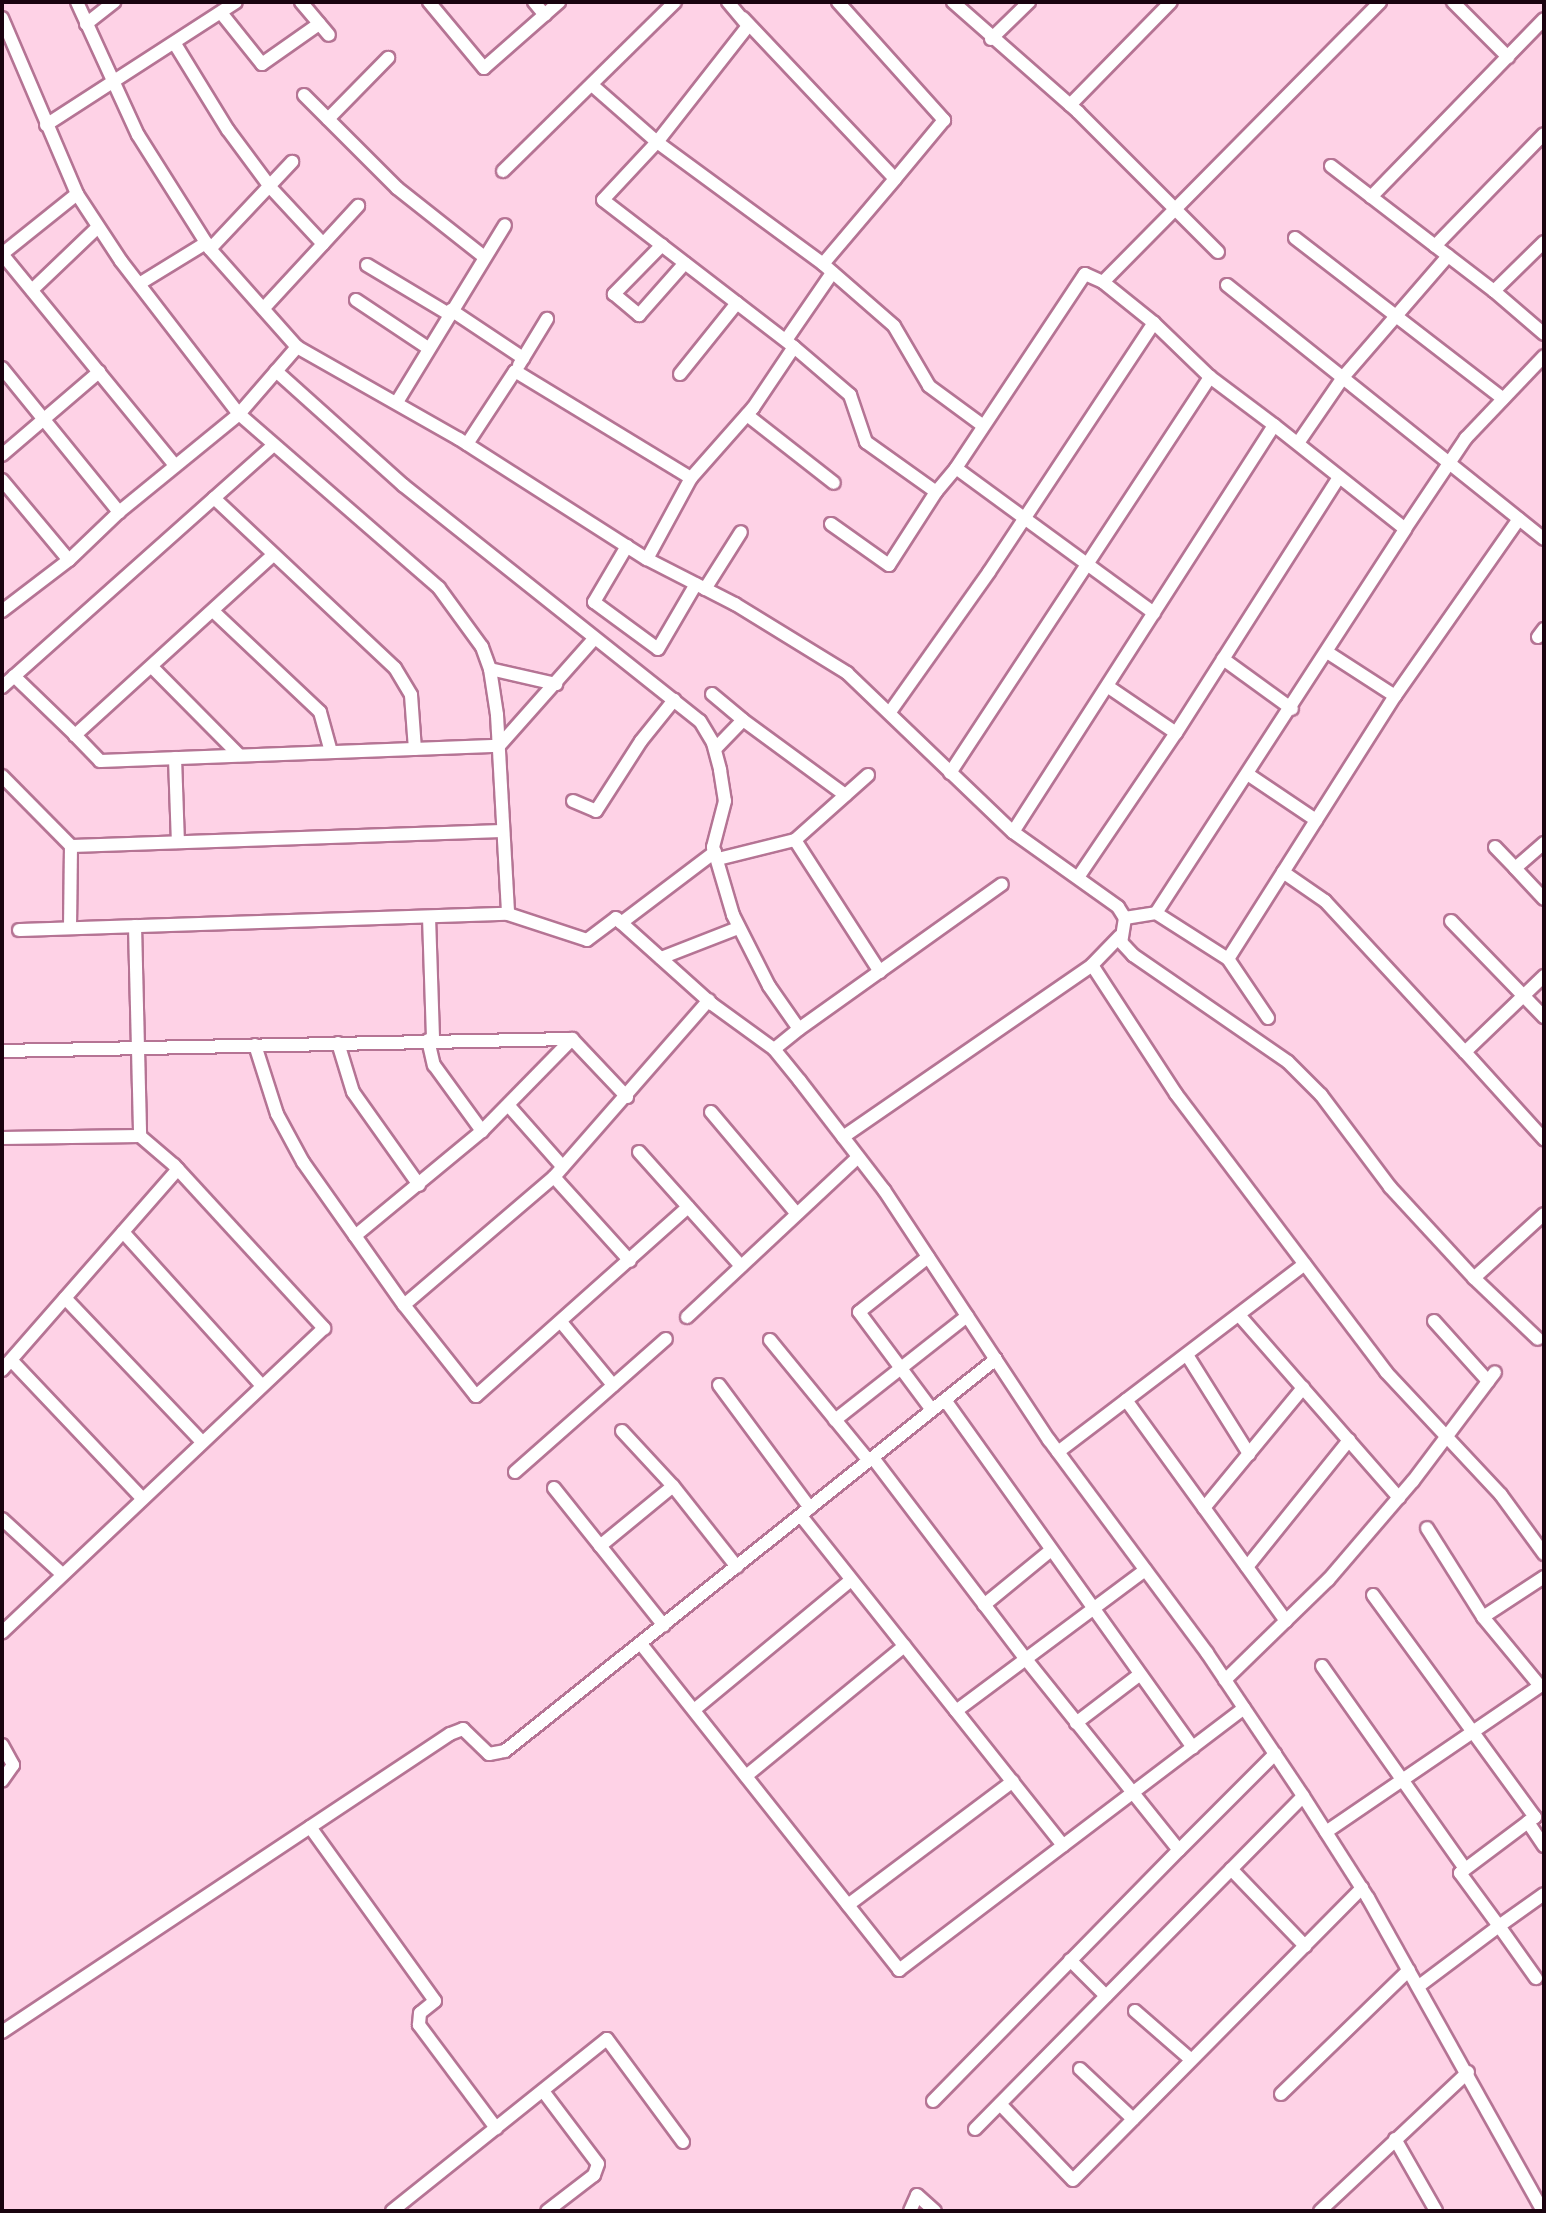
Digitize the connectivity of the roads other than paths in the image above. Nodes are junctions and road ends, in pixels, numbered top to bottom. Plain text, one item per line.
1 (77, 2) edge
2 (114, 2) edge
3 (236, 2) edge
4 (301, 2) edge
5 (429, 2) edge
6 (534, 2) edge
7 (559, 2) edge
8 (675, 2) edge
9 (838, 2) edge
10 (953, 2) edge
11 (1029, 2) edge
12 (1171, 2) edge
13 (1380, 2) edge
14 (1453, 2) edge
15 (729, 3) edge
16 (222, 14) junction
17 (545, 15) junction
18 (2, 18) edge
19 (1544, 19) edge
20 (86, 24) junction
21 (319, 24) junction
22 (329, 35) dead end
23 (991, 38) junction
24 (175, 44) junction
25 (1508, 57) junction
26 (388, 58) dead end
27 (112, 85) junction
28 (592, 85) junction
29 (304, 95) dead end
30 (1070, 105) junction
31 (328, 119) junction
32 (46, 125) junction
33 (1544, 134) edge
34 (657, 142) junction
35 (292, 162) dead end
36 (1331, 166) dead end
37 (503, 172) dead end
38 (895, 178) junction
39 (271, 188) junction
40 (77, 194) junction
41 (1371, 197) junction
42 (358, 206) dead end
43 (1177, 207) junction
44 (505, 225) dead end
45 (98, 227) junction
46 (1295, 237) dead end
47 (1544, 242) edge
48 (323, 244) junction
49 (662, 245) junction
50 (208, 246) junction
51 (1435, 246) junction
52 (1217, 252) dead end
53 (2, 254) edge
54 (483, 256) junction
55 (1448, 256) junction
56 (685, 263) junction
57 (367, 265) dead end
58 (827, 269) junction
59 (1103, 282) junction
60 (139, 284) junction
61 (1227, 285) dead end
62 (32, 290) junction
63 (1494, 291) junction
64 (356, 300) dead end
65 (737, 303) junction
66 (264, 309) junction
67 (450, 312) junction
68 (1397, 316) junction
69 (547, 319) dead end
70 (1154, 323) junction
71 (1544, 334) edge
72 (790, 344) junction
73 (297, 347) junction
74 (428, 348) junction
75 (1544, 356) edge
76 (523, 358) junction
77 (2, 368) edge
78 (276, 371) junction
79 (515, 371) junction
80 (99, 372) junction
81 (680, 374) dead end
82 (1344, 376) junction
83 (1210, 377) junction
84 (1503, 399) junction
85 (397, 402) junction
86 (239, 414) junction
87 (747, 415) junction
88 (44, 420) junction
89 (982, 425) junction
90 (1274, 425) junction
91 (1298, 443) junction
92 (467, 444) junction
93 (274, 445) junction
94 (2, 455) edge
95 (1449, 463) junction
96 (175, 465) junction
97 (956, 468) junction
98 (691, 478) junction
99 (1338, 479) junction
100 (2, 480) edge
101 (834, 483) dead end
102 (936, 492) junction
103 (214, 498) junction
104 (119, 512) junction
105 (1026, 517) junction
106 (1519, 519) junction
107 (831, 524) dead end
108 (1405, 529) junction
109 (741, 531) dead end
110 (1544, 539) edge
111 (627, 546) junction
112 (273, 555) junction
113 (647, 559) junction
114 (69, 560) junction
115 (1090, 565) junction
116 (701, 587) junction
117 (3, 609) edge
118 (213, 611) junction
119 (1154, 613) junction
120 (594, 639) junction
121 (1328, 652) junction
122 (1223, 659) junction
123 (152, 667) junction
124 (491, 669) junction
125 (14, 676) junction
126 (556, 684) junction
127 (1107, 686) junction
128 (2, 687) edge
129 (712, 694) dead end
130 (1395, 696) junction
131 (674, 701) junction
132 (1292, 709) junction
133 (890, 712) junction
134 (743, 720) junction
135 (1176, 733) junction
136 (75, 735) junction
137 (499, 746) junction
138 (415, 749) junction
139 (715, 749) junction
140 (331, 752) junction
141 (239, 755) junction
142 (176, 758) junction
143 (950, 773) junction
144 (868, 775) dead end
145 (1249, 775) junction
146 (2, 776) edge
147 (845, 795) junction
148 (573, 801) dead end
149 (1316, 820) junction
150 (503, 831) junction
151 (1013, 832) junction
152 (795, 839) junction
153 (178, 842) junction
154 (1544, 843) edge
155 (71, 846) junction
156 (1495, 847) dead end
157 (716, 855) junction
158 (1515, 868) junction
159 (1283, 872) junction
160 (1079, 876) junction
161 (1002, 884) dead end
162 (1544, 899) edge
163 (1156, 913) junction
164 (508, 914) junction
165 (429, 916) junction
166 (1125, 918) junction
167 (1451, 921) dead end
168 (621, 923) junction
169 (135, 926) junction
170 (70, 928) junction
171 (738, 928) junction
172 (19, 930) dead end
173 (1120, 936) junction
174 (661, 958) junction
175 (1228, 959) junction
176 (1095, 962) junction
177 (880, 972) junction
178 (1544, 976) edge
179 (1523, 995) junction
180 (709, 1000) junction
181 (1544, 1017) edge
182 (1268, 1018) dead end
183 (799, 1029) junction
184 (572, 1039) junction
185 (431, 1040) junction
186 (338, 1043) junction
187 (255, 1045) junction
188 (138, 1047) junction
189 (774, 1049) junction
190 (2, 1051) edge
191 (1465, 1052) junction
192 (627, 1097) junction
193 (509, 1106) junction
194 (711, 1112) dead end
195 (481, 1131) junction
196 (140, 1136) junction
197 (843, 1137) junction
198 (2, 1138) edge
199 (1544, 1139) edge
200 (639, 1152) dead end
201 (858, 1157) junction
202 (178, 1169) junction
203 (559, 1172) junction
204 (419, 1185) junction
205 (688, 1206) junction
206 (797, 1214) junction
207 (1544, 1214) edge
208 (123, 1232) junction
209 (355, 1236) junction
210 (928, 1257) junction
211 (630, 1261) junction
212 (1305, 1264) junction
213 (741, 1266) junction
214 (1474, 1278) junction
215 (65, 1298) junction
216 (404, 1305) junction
217 (967, 1315) junction
218 (1239, 1315) junction
219 (687, 1317) dead end
220 (1434, 1321) dead end
221 (561, 1322) junction
222 (666, 1339) dead end
223 (1542, 1339) edge
224 (769, 1340) dead end
225 (1187, 1355) junction
226 (996, 1359) junction
227 (6, 1365) edge
228 (901, 1369) junction
229 (613, 1385) junction
230 (719, 1385) dead end
231 (262, 1386) junction
232 (1303, 1388) junction
233 (945, 1400) junction
234 (1126, 1400) junction
235 (932, 1410) junction
236 (835, 1420) junction
237 (622, 1431) dead end
238 (1446, 1436) junction
239 (1349, 1440) junction
240 (202, 1442) junction
241 (1058, 1452) junction
242 (1249, 1454) junction
243 (871, 1459) junction
244 (515, 1472) dead end
245 (673, 1486) junction
246 (554, 1488) dead end
247 (1399, 1498) junction
248 (142, 1499) junction
249 (1204, 1508) junction
250 (806, 1512) junction
251 (2, 1520) edge
252 (1427, 1528) dead end
253 (600, 1546) junction
254 (1050, 1551) junction
255 (1544, 1554) edge
256 (737, 1567) junction
257 (1247, 1567) junction
258 (1145, 1570) junction
259 (62, 1574) junction
260 (1544, 1577) edge
261 (851, 1580) junction
262 (1373, 1595) dead end
263 (984, 1605) junction
264 (1091, 1610) junction
265 (1483, 1617) junction
266 (1286, 1621) junction
267 (664, 1626) junction
268 (2, 1632) edge
269 (641, 1644) junction
270 (904, 1646) junction
271 (1024, 1658) junction
272 (1322, 1666) dead end
273 (1139, 1675) junction
274 (1225, 1680) junction
275 (1543, 1687) edge
276 (1244, 1709) junction
277 (694, 1710) junction
278 (956, 1711) junction
279 (1076, 1723) junction
280 (1473, 1731) junction
281 (2, 1745) edge
282 (1193, 1748) junction
283 (1275, 1754) junction
284 (746, 1776) junction
285 (1405, 1779) junction
286 (2, 1780) edge
287 (1013, 1782) junction
288 (1133, 1793) junction
289 (1303, 1796) junction
290 (1536, 1816) edge
291 (310, 1827) junction
292 (1326, 1832) junction
293 (1063, 1845) junction
294 (1544, 1846) edge
295 (1178, 1850) junction
296 (1231, 1869) junction
297 (1465, 1869) junction
298 (1362, 1888) junction
299 (1544, 1894) edge
300 (848, 1905) junction
301 (1499, 1926) junction
302 (1305, 1946) junction
303 (1070, 1960) junction
304 (1409, 1970) junction
305 (1536, 1978) dead end
306 (1419, 1986) junction
307 (1106, 1996) junction
308 (1135, 2011) dead end
309 (2, 2032) edge
310 (1189, 2058) junction
311 (1080, 2069) dead end
312 (1468, 2072) junction
313 (543, 2091) junction
314 (1281, 2094) dead end
315 (933, 2101) dead end
316 (1000, 2104) junction
317 (1133, 2119) junction
318 (496, 2128) junction
319 (975, 2129) dead end
320 (1395, 2139) junction
321 (683, 2142) dead end
322 (1430, 2209) edge
323 (392, 2211) edge
324 (547, 2211) edge
325 (910, 2211) edge
326 (935, 2211) edge
327 (1320, 2211) edge
328 (1543, 2211) edge

1 - 20 street
2 - 20 street
3 - 16 street
4 - 21 street
5 - 17 street
6 - 17 street
7 - 17 street
8 - 28 street
9 - 38 street
10 - 23 street
11 - 23 street
12 - 30 street
13 - 43 street
14 - 25 street
15 - 34 street
15 - 38 street
16 - 21 street
16 - 24 street
18 - 32 street
19 - 25 street
20 - 27 street
21 - 22 street
23 - 30 street
24 - 27 street
24 - 39 street
25 - 41 street
26 - 31 street
27 - 32 street
27 - 50 street
28 - 34 street
28 - 37 street
29 - 31 street
30 - 43 street
31 - 54 street
32 - 40 street
33 - 51 street
34 - 49 street
34 - 58 street
35 - 39 street
36 - 41 street
38 - 58 street
39 - 48 street
39 - 50 street
40 - 45 street
40 - 53 street
41 - 51 street
42 - 48 street
43 - 52 street
43 - 59 street
44 - 54 street
45 - 60 street
45 - 62 street
46 - 68 street
47 - 63 street
48 - 66 street
49 - 56 street
49 - 56 street
50 - 60 street
50 - 66 street
51 - 55 street
53 - 62 street
54 - 67 street
55 - 63 street
55 - 68 street
56 - 65 street
57 - 67 street
58 - 72 street
58 - 89 street
59 - 70 street
59 - 89 street
60 - 86 street
61 - 82 street
62 - 80 street
63 - 71 street
64 - 74 street
65 - 72 street
65 - 81 street
66 - 73 street
67 - 74 street
67 - 76 street
68 - 82 street
68 - 84 street
69 - 76 street
70 - 83 street
70 - 105 street
72 - 87 street
72 - 102 street
73 - 78 street
73 - 85 street
74 - 85 street
75 - 84 street
76 - 79 street
77 - 88 street
78 - 86 street
78 - 120 street
79 - 92 street
79 - 98 street
80 - 88 street
80 - 96 street
82 - 91 street
82 - 95 street
83 - 90 street
83 - 115 street
84 - 95 street
85 - 92 street
86 - 93 street
86 - 96 street
87 - 98 street
87 - 101 street
88 - 94 street
88 - 104 street
89 - 97 street
90 - 91 street
90 - 119 street
91 - 99 street
92 - 111 street
93 - 103 street
93 - 124 street
95 - 106 street
95 - 108 street
96 - 104 street
97 - 102 street
97 - 105 street
98 - 113 street
99 - 108 street
99 - 122 street
100 - 114 street
102 - 107 street
103 - 112 street
103 - 125 street
104 - 114 street
105 - 115 street
105 - 133 street
106 - 110 street
106 - 130 street
108 - 121 street
109 - 116 street
111 - 113 street
111 - 116 street
112 - 118 street
112 - 138 street
113 - 116 street
114 - 117 street
115 - 119 street
115 - 143 street
116 - 133 street
118 - 123 street
118 - 140 street
119 - 127 street
120 - 126 street
120 - 131 street
121 - 130 street
121 - 132 street
122 - 132 street
122 - 135 street
123 - 136 street
123 - 141 street
124 - 126 street
124 - 137 street
125 - 128 street
125 - 136 street
126 - 137 street
127 - 135 street
127 - 151 street
129 - 134 street
130 - 149 street
131 - 139 street
131 - 148 street
132 - 145 street
133 - 143 street
134 - 139 street
134 - 147 street
135 - 160 street
136 - 142 street
137 - 138 street
137 - 150 street
138 - 140 street
139 - 157 street
140 - 141 street
141 - 142 street
142 - 153 street
143 - 151 street
144 - 147 street
145 - 149 street
145 - 163 street
146 - 155 street
147 - 152 street
149 - 159 street
150 - 153 street
150 - 164 street
151 - 160 street
152 - 157 street
152 - 177 street
153 - 155 street
154 - 158 street
155 - 170 street
156 - 158 street
157 - 168 street
157 - 171 street
158 - 162 street
159 - 175 street
159 - 191 street
160 - 166 street
161 - 177 street
163 - 166 street
163 - 175 street
164 - 165 street
164 - 168 street
165 - 169 street
165 - 185 street
166 - 173 street
167 - 179 street
168 - 174 street
169 - 170 street
169 - 188 street
170 - 172 street
171 - 174 street
171 - 183 street
173 - 176 street
173 - 214 street
174 - 180 street
175 - 182 street
176 - 197 street
176 - 212 street
177 - 183 street
178 - 179 street
179 - 181 street
179 - 191 street
180 - 189 street
180 - 192 street
183 - 189 street
184 - 185 street
184 - 192 street
184 - 193 street
185 - 186 street
185 - 195 street
186 - 187 street
186 - 204 street
187 - 188 street
187 - 209 street
188 - 190 street
188 - 196 street
189 - 197 street
191 - 199 street
192 - 203 street
193 - 195 street
193 - 203 street
194 - 206 street
195 - 204 street
196 - 198 street
196 - 202 street
197 - 201 street
200 - 205 street
201 - 206 street
201 - 210 street
202 - 208 street
202 - 231 street
203 - 211 street
203 - 216 street
204 - 209 street
205 - 211 street
205 - 213 street
206 - 213 street
207 - 214 street
208 - 215 street
208 - 231 street
209 - 216 street
210 - 217 street
210 - 228 street
211 - 221 street
212 - 218 street
212 - 238 street
213 - 219 street
214 - 223 street
215 - 227 street
215 - 240 street
216 - 221 street
217 - 226 street
217 - 228 street
218 - 225 street
218 - 232 street
220 - 238 street
221 - 229 street
222 - 229 street
224 - 236 street
225 - 234 street
225 - 242 street
226 - 233 street
226 - 241 street
227 - 248 street
228 - 235 street
228 - 236 street
229 - 244 street
230 - 250 street
231 - 240 street
232 - 239 street
232 - 242 street
233 - 235 street
233 - 254 street
234 - 241 street
234 - 249 street
235 - 243 street
236 - 243 street
237 - 245 street
238 - 247 street
238 - 255 street
239 - 247 street
239 - 257 street
240 - 248 street
241 - 258 street
242 - 249 street
243 - 250 street
243 - 263 street
245 - 253 street
245 - 256 street
246 - 253 street
247 - 266 street
248 - 259 street
249 - 257 street
250 - 256 street
250 - 261 street
251 - 259 street
252 - 265 street
253 - 267 street
254 - 263 street
254 - 264 street
256 - 267 street
257 - 266 street
258 - 264 street
258 - 274 street
259 - 268 street
260 - 265 street
261 - 270 street
261 - 277 street
262 - 280 street
263 - 271 street
264 - 271 street
264 - 273 street
265 - 275 street
266 - 274 street
267 - 269 street
269 - 277 street
269 - 291 street
270 - 278 street
270 - 284 street
271 - 278 street
271 - 279 street
272 - 285 street
273 - 279 street
273 - 282 street
274 - 276 street
275 - 280 street
276 - 282 street
276 - 283 street
277 - 284 street
278 - 287 street
279 - 288 street
280 - 285 street
280 - 290 street
281 - 286 street
282 - 288 street
283 - 289 street
283 - 295 street
284 - 300 street
285 - 292 street
285 - 297 street
287 - 293 street
287 - 300 street
288 - 293 street
288 - 295 street
289 - 292 street
289 - 296 street
290 - 294 street
290 - 297 street
291 - 309 street
291 - 318 street
292 - 298 street
293 - 300 street
295 - 303 street
296 - 302 street
296 - 307 street
297 - 301 street
298 - 302 street
298 - 304 street
299 - 301 street
301 - 305 street
301 - 306 street
302 - 310 street
303 - 307 street
303 - 315 street
304 - 306 street
304 - 314 street
306 - 312 street
307 - 316 street
308 - 310 street
310 - 317 street
311 - 317 street
312 - 320 street
312 - 328 street
313 - 318 street
313 - 321 street
313 - 324 street
316 - 317 street
316 - 319 street
318 - 323 street
320 - 322 street
320 - 327 street
325 - 326 street

